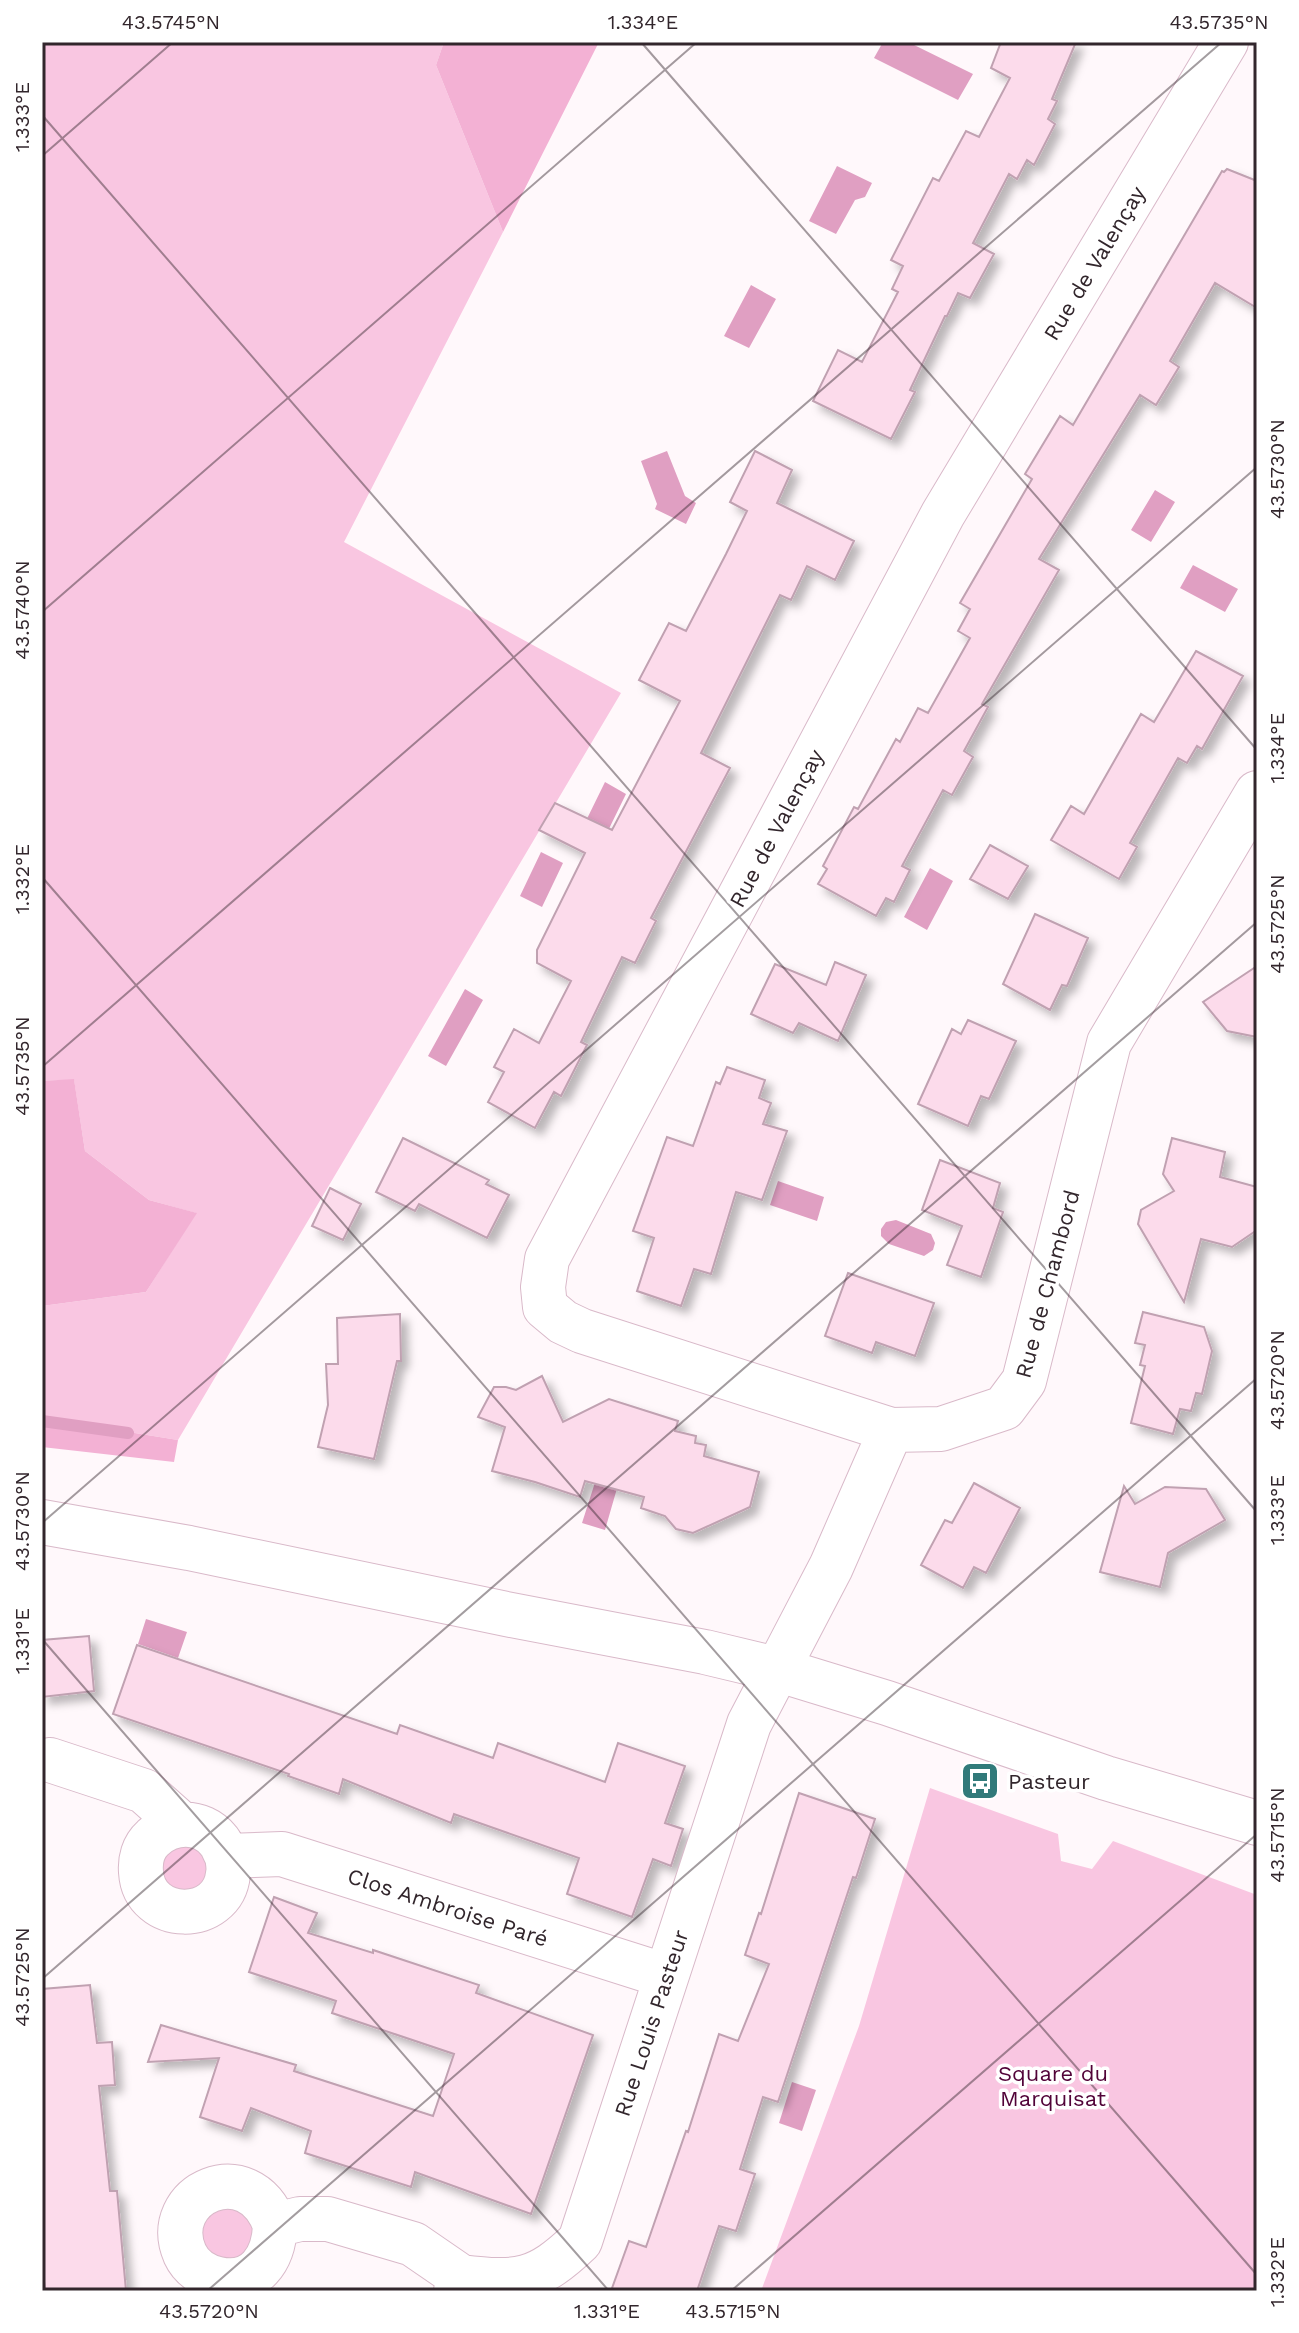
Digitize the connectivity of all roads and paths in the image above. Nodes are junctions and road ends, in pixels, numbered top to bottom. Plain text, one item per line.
1 (1226, 42) edge
2 (1253, 808) edge
3 (891, 1430) junction
4 (42, 1522) edge
5 (776, 1669) junction
6 (50, 1760) dead end
7 (1257, 1823) edge
8 (181, 1824) junction
9 (227, 1856) junction
10 (666, 1976) junction
11 (275, 2225) dead end
12 (458, 2284) edge

1 - 3 street, Rue de Valençay
2 - 3 street, Rue de Chambord
3 - 5 street
4 - 5 street
5 - 7 street
5 - 10 street, Rue Louis Pasteur
6 - 8 street
8 - 9 street
8 - 9 street
9 - 10 street, Clos Ambroise Paré
10 - 12 street, Rue Louis Pasteur
11 - 12 street

